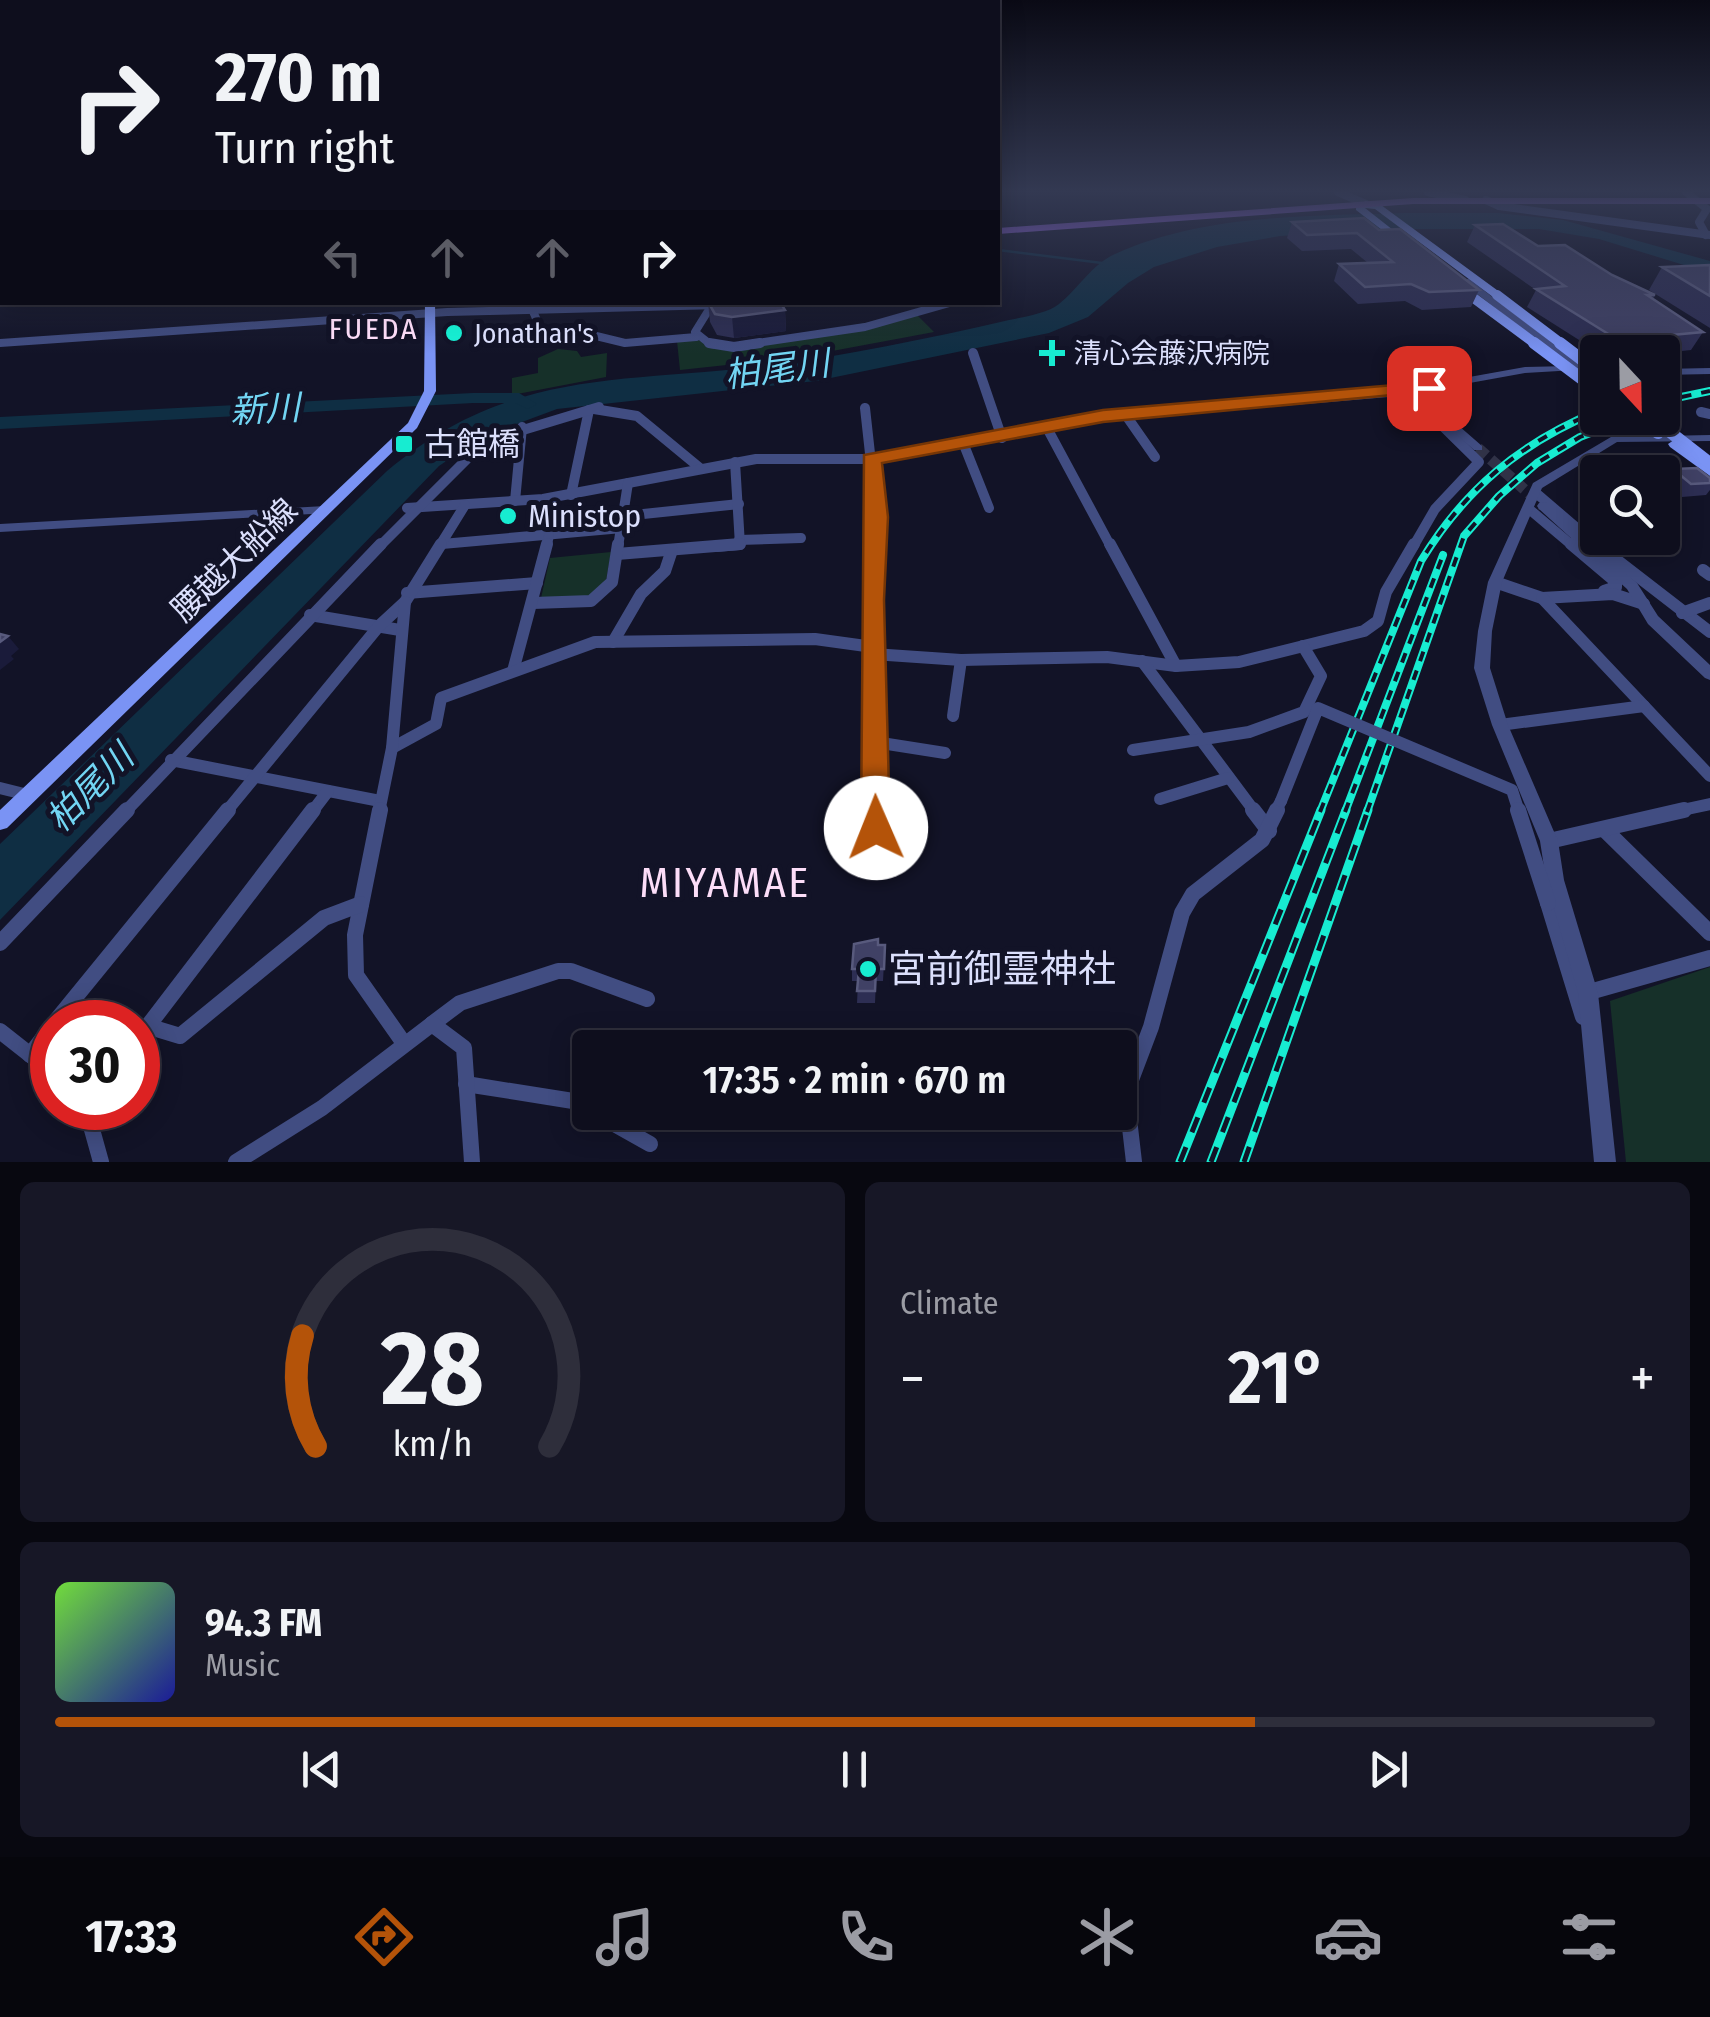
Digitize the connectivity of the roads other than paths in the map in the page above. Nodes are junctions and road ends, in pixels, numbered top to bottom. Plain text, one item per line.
1 (1408, 246) edge
2 (1431, 246) edge
3 (1432, 246) edge
4 (1414, 252) joint
5 (1438, 260) junction
6 (1457, 285) edge
7 (622, 305) edge
8 (711, 305) edge
9 (944, 305) edge
10 (531, 306) edge
11 (429, 308) edge
12 (696, 336) junction
13 (0, 344) edge
14 (973, 353) dead end
15 (1580, 357) edge
16 (1580, 368) edge
17 (1580, 369) edge
18 (1710, 371) edge
19 (1680, 372) edge
20 (1580, 377) edge
21 (1412, 390) junction
22 (865, 408) dead end
23 (594, 409) junction
24 (1125, 414) junction
25 (522, 427) junction
26 (1047, 428) junction
27 (1659, 435) edge
28 (1674, 435) edge
29 (1002, 438) junction
30 (1710, 438) edge
31 (964, 444) junction
32 (1478, 448) tunnel mouth
33 (1156, 458) dead end
34 (871, 459) junction
35 (735, 462) junction
36 (1710, 463) edge
37 (700, 468) junction
38 (1710, 472) edge
39 (628, 483) junction
40 (571, 495) junction
41 (515, 501) junction
42 (1536, 503) junction
43 (739, 504) junction
44 (465, 505) junction
45 (410, 508) junction
46 (989, 508) dead end
47 (332, 510) junction
48 (623, 522) junction
49 (0, 528) edge
50 (549, 536) junction
51 (800, 538) dead end
52 (738, 540) junction
53 (442, 544) junction
54 (672, 550) junction
55 (617, 554) junction
56 (1496, 582) junction
57 (537, 583) junction
58 (1585, 596) junction
59 (406, 598) junction
60 (1542, 598) junction
61 (532, 603) junction
62 (1710, 603) edge
63 (1644, 604) junction
64 (1682, 613) junction
65 (310, 614) junction
66 (379, 626) junction
67 (400, 630) junction
68 (1710, 632) edge
69 (613, 642) junction
70 (1302, 646) junction
71 (873, 650) junction
72 (961, 660) junction
73 (1142, 661) junction
74 (1176, 666) junction
75 (513, 671) junction
76 (1710, 674) edge
77 (1644, 706) junction
78 (953, 716) dead end
79 (1500, 725) junction
80 (1199, 738) junction
81 (874, 742) junction
82 (392, 748) junction
83 (1133, 750) dead end
84 (945, 752) dead end
85 (172, 760) junction
86 (1710, 776) edge
87 (256, 777) junction
88 (1228, 778) junction
89 (0, 788) edge
90 (328, 791) junction
91 (28, 795) junction
92 (1160, 799) dead end
93 (380, 802) junction
94 (1710, 804) edge
95 (0, 822) edge
96 (876, 828) dead end
97 (1604, 829) junction
98 (1269, 831) junction
99 (1549, 841) junction
100 (361, 904) junction
101 (1710, 934) edge
102 (0, 943) edge
103 (1710, 958) edge
104 (1583, 995) junction
105 (647, 999) dead end
106 (74, 1000) edge
107 (160, 1010) edge
108 (432, 1024) junction
109 (0, 1031) edge
110 (160, 1034) edge
111 (402, 1042) junction
112 (30, 1055) edge
113 (1596, 1070) joint
114 (466, 1084) junction
115 (572, 1101) edge
116 (92, 1130) edge
117 (625, 1130) edge
118 (650, 1144) dead end
119 (100, 1162) edge
120 (236, 1162) edge
121 (472, 1162) edge
122 (1134, 1162) edge
123 (1604, 1162) edge

1 - 4 main road
2 - 5 street
3 - 15 main road, bridge
4 - 5 street
5 - 16 street
6 - 20 main road, bridge
7 - 10 street
8 - 12 street
9 - 12 street
10 - 11 street
10 - 12 street
11 - 13 street
11 - 47 main road, 腰越大船線
14 - 29 street
17 - 21 street
18 - 19 street
21 - 24 street
21 - 32 street
21 - 70 street
22 - 34 street
23 - 25 street
23 - 37 street
23 - 40 street
24 - 26 street
24 - 33 street
25 - 41 street
25 - 45 street
26 - 29 street
26 - 74 street
27 - 38 main road, bridge
28 - 36 main road, bridge
29 - 31 street
30 - 42 street
31 - 34 street
31 - 46 street
34 - 35 street
34 - 71 street
35 - 37 street
35 - 43 street
37 - 39 street
39 - 40 street
39 - 48 street
40 - 41 street
41 - 44 street
42 - 56 street
42 - 58 street
42 - 63 street
42 - 64 street
43 - 48 street
43 - 52 street
44 - 45 street
44 - 53 street
45 - 65 street
47 - 49 street
47 - 91 main road, 腰越大船線
48 - 50 street
48 - 55 street
50 - 53 street
50 - 57 street
51 - 52 street
52 - 54 street
53 - 59 street
54 - 55 street
54 - 69 street
55 - 61 street
56 - 60 street
56 - 79 street
57 - 59 street
57 - 61 street
58 - 60 street
58 - 63 street
59 - 66 street
59 - 67 street
60 - 77 street
61 - 75 street
62 - 64 street
63 - 76 street
64 - 68 street
65 - 66 street
65 - 85 street
66 - 67 street
66 - 87 street
67 - 82 street
69 - 71 street
69 - 75 street
70 - 74 street
70 - 80 street
71 - 72 street
71 - 81 street
72 - 73 street
72 - 78 street
73 - 74 street
73 - 80 street
75 - 82 street
77 - 79 street
77 - 86 street
79 - 99 street
80 - 83 street
80 - 88 street
81 - 84 street
81 - 96 street
82 - 93 street
85 - 87 street
85 - 102 street
87 - 90 street
87 - 106 street
88 - 92 street
88 - 98 street
89 - 91 street
90 - 93 street
90 - 107 street
91 - 95 main road, 腰越大船線
93 - 100 street
94 - 97 street
97 - 99 street
97 - 101 street
98 - 104 street, bridge
98 - 122 street
99 - 104 street
100 - 110 street
100 - 111 street
103 - 104 street
104 - 113 street
105 - 108 street
108 - 111 street
108 - 114 street
109 - 112 street
111 - 120 street
113 - 123 street
114 - 115 street
114 - 121 street
116 - 119 street
117 - 118 street

